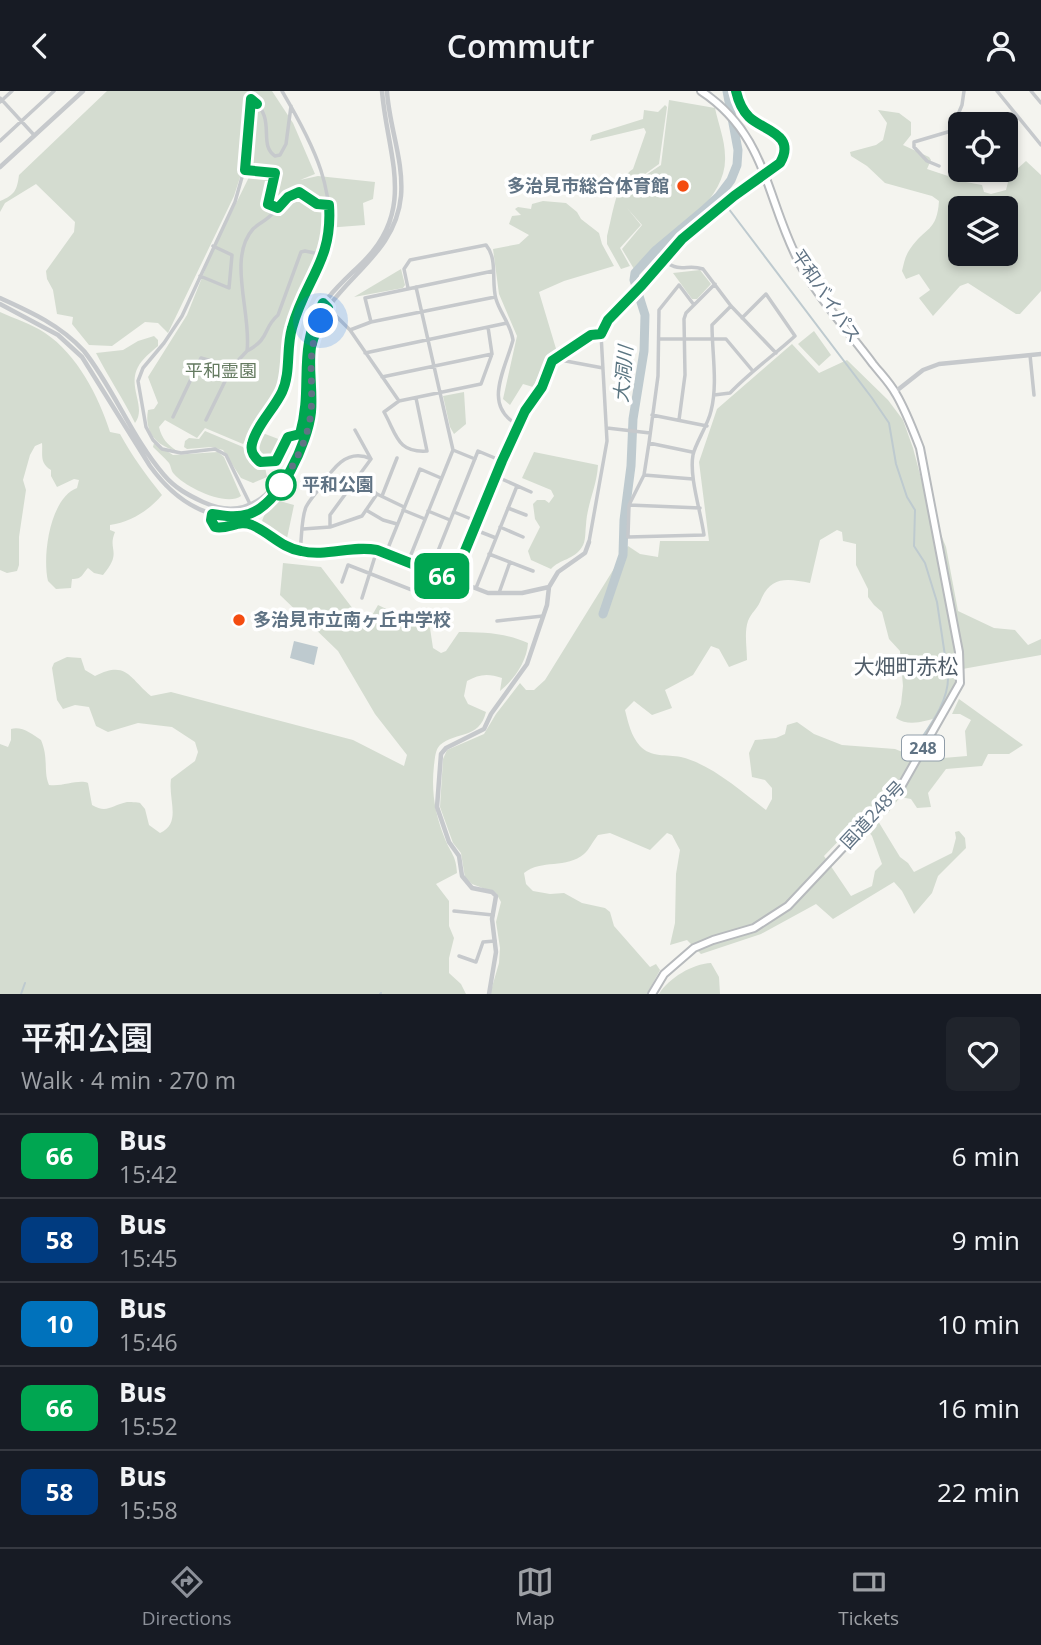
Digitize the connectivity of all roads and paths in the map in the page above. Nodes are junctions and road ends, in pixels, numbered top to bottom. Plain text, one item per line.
1 (12, 91) edge
2 (54, 91) edge
3 (83, 91) edge
4 (282, 91) edge
5 (384, 91) edge
6 (701, 91) edge
7 (736, 91) edge
8 (964, 91) edge
9 (998, 91) edge
10 (1031, 91) edge
11 (1, 100) edge
12 (1041, 103) edge
13 (291, 106) junction
14 (21, 121) junction
15 (34, 136) junction
16 (0, 141) edge
17 (1041, 145) edge
18 (939, 166) dead end
19 (0, 167) edge
20 (245, 170) junction
21 (766, 175) junction
22 (329, 205) junction
23 (278, 208) junction
24 (213, 246) junction
25 (324, 255) junction
26 (664, 261) junction
27 (493, 271) junction
28 (200, 275) junction
29 (715, 284) junction
30 (416, 287) junction
31 (408, 288) junction
32 (0, 297) edge
33 (495, 297) junction
34 (323, 303) junction
35 (0, 304) edge
36 (694, 305) junction
37 (731, 306) junction
38 (328, 308) junction
39 (422, 311) junction
40 (742, 318) junction
41 (371, 322) junction
42 (507, 323) junction
43 (488, 327) junction
44 (350, 330) junction
45 (601, 334) junction
46 (428, 339) junction
47 (659, 339) junction
48 (685, 339) junction
49 (712, 339) junction
50 (247, 351) junction
51 (365, 353) junction
52 (776, 353) junction
53 (492, 354) junction
54 (1041, 354) edge
55 (1030, 355) junction
56 (555, 359) junction
57 (433, 366) junction
58 (232, 367) junction
59 (603, 368) junction
60 (752, 370) junction
61 (382, 377) junction
62 (895, 392) junction
63 (439, 393) junction
64 (714, 395) junction
65 (1034, 395) dead end
66 (416, 398) junction
67 (399, 401) junction
68 (652, 415) junction
69 (173, 417) dead end
70 (679, 420) junction
71 (206, 421) dead end
72 (518, 425) junction
73 (707, 426) junction
74 (606, 428) junction
75 (355, 429) dead end
76 (650, 433) junction
77 (300, 434) junction
78 (649, 443) junction
79 (453, 450) junction
80 (693, 452) junction
81 (397, 458) dead end
82 (371, 459) junction
83 (475, 459) junction
84 (502, 461) junction
85 (644, 475) junction
86 (495, 476) junction
87 (358, 478) junction
88 (441, 478) junction
89 (693, 479) junction
90 (517, 486) junction
91 (531, 492) dead end
92 (380, 495) junction
93 (629, 505) junction
94 (212, 506) junction
95 (251, 506) junction
96 (508, 508) junction
97 (700, 508) junction
98 (403, 509) junction
99 (366, 510) junction
100 (428, 511) junction
101 (454, 512) junction
102 (212, 514) junction
103 (526, 515) dead end
104 (425, 519) junction
105 (450, 520) junction
106 (477, 521) junction
107 (397, 524) junction
108 (330, 527) junction
109 (500, 527) junction
110 (303, 529) junction
111 (473, 529) junction
112 (523, 537) dead end
113 (496, 538) junction
114 (589, 542) joint
115 (377, 550) junction
116 (300, 551) junction
117 (386, 553) junction
118 (489, 554) junction
119 (408, 562) junction
120 (510, 562) junction
121 (430, 571) junction
122 (533, 572) dead end
123 (369, 573) junction
124 (444, 577) junction
125 (453, 580) junction
126 (342, 582) dead end
127 (549, 587) junction
128 (476, 590) junction
129 (499, 593) junction
130 (362, 598) dead end
131 (543, 616) junction
132 (497, 621) dead end
133 (454, 911) dead end
134 (493, 915) junction
135 (495, 941) junction
136 (459, 956) dead end
137 (489, 994) edge
138 (652, 994) edge

1 - 11 street
2 - 14 street
3 - 15 street
4 - 13 street
5 - 34 street
5 - 38 street
6 - 21 highway, 平和バイパス / 248
7 - 21 street
8 - 18 street
9 - 17 street
10 - 12 street
11 - 14 street
13 - 20 street
13 - 22 street
14 - 15 street
14 - 16 street
15 - 19 street
20 - 23 street
20 - 24 street
21 - 26 street
21 - 62 highway, 平和バイパス / 248
22 - 23 street
22 - 25 street
23 - 50 street
24 - 28 street
24 - 28 street
25 - 50 street
25 - 77 street
26 - 29 street
26 - 45 street
27 - 30 street
27 - 31 street
27 - 33 street
28 - 95 street
29 - 36 street
29 - 37 street
30 - 31 street
30 - 39 street
31 - 41 street
32 - 94 street
33 - 39 street
33 - 42 street
34 - 38 street
34 - 77 street
35 - 102 street
36 - 47 street
36 - 48 street
37 - 40 street
37 - 49 street
38 - 44 street
38 - 102 street
39 - 41 street
39 - 46 street
40 - 52 street
40 - 52 street
41 - 44 street
42 - 43 street
42 - 72 street
43 - 46 street
43 - 53 street
44 - 51 street
45 - 56 street
45 - 59 street
46 - 51 street
46 - 57 street
47 - 48 street
47 - 68 street
48 - 49 street
48 - 70 street
49 - 60 street
49 - 64 street
50 - 58 street
51 - 61 street
52 - 60 street
53 - 57 street
53 - 63 street
54 - 55 street
55 - 62 street
55 - 65 street
56 - 59 street
56 - 72 street
57 - 61 street
57 - 63 street
58 - 69 street
58 - 71 street
59 - 74 street
60 - 64 street
61 - 67 street
62 - 138 highway, 国道248号 / 248
63 - 66 street
63 - 79 street
64 - 73 street
66 - 67 street
66 - 67 street
68 - 70 street
68 - 76 street
70 - 73 street
72 - 84 street
73 - 80 street
74 - 76 street
74 - 114 street
75 - 82 street
76 - 78 street
77 - 95 street
78 - 80 street
78 - 85 street
79 - 83 street
79 - 88 street
80 - 89 street
81 - 92 street
82 - 87 street
82 - 110 street
83 - 84 street
83 - 101 street
84 - 86 street
85 - 89 street
85 - 93 street
86 - 90 street
86 - 106 street
87 - 92 street
87 - 108 street
88 - 98 street
88 - 100 street
89 - 97 street
90 - 91 street
90 - 96 street
92 - 98 street
92 - 99 street
93 - 97 street
93 - 97 street
94 - 95 street
94 - 102 street
96 - 103 street
96 - 109 street
98 - 104 street
98 - 107 street
99 - 107 street
99 - 108 street
100 - 104 street
100 - 105 street
101 - 105 street
101 - 106 street
102 - 116 street
104 - 119 street
105 - 121 street
106 - 111 street
107 - 117 street
108 - 110 street
109 - 112 street
109 - 113 street
110 - 116 street
111 - 113 street
111 - 125 street
113 - 118 street
114 - 127 street
115 - 116 street
115 - 117 street
115 - 123 street
117 - 119 street
118 - 120 street
118 - 128 street
119 - 121 street
120 - 122 street
120 - 129 street
121 - 124 street
123 - 124 street
123 - 126 street
123 - 130 street
124 - 125 street
125 - 128 street
127 - 129 street
127 - 131 street
128 - 129 street
131 - 132 street
131 - 134 street
133 - 134 street
134 - 135 street
135 - 136 street
135 - 137 street

